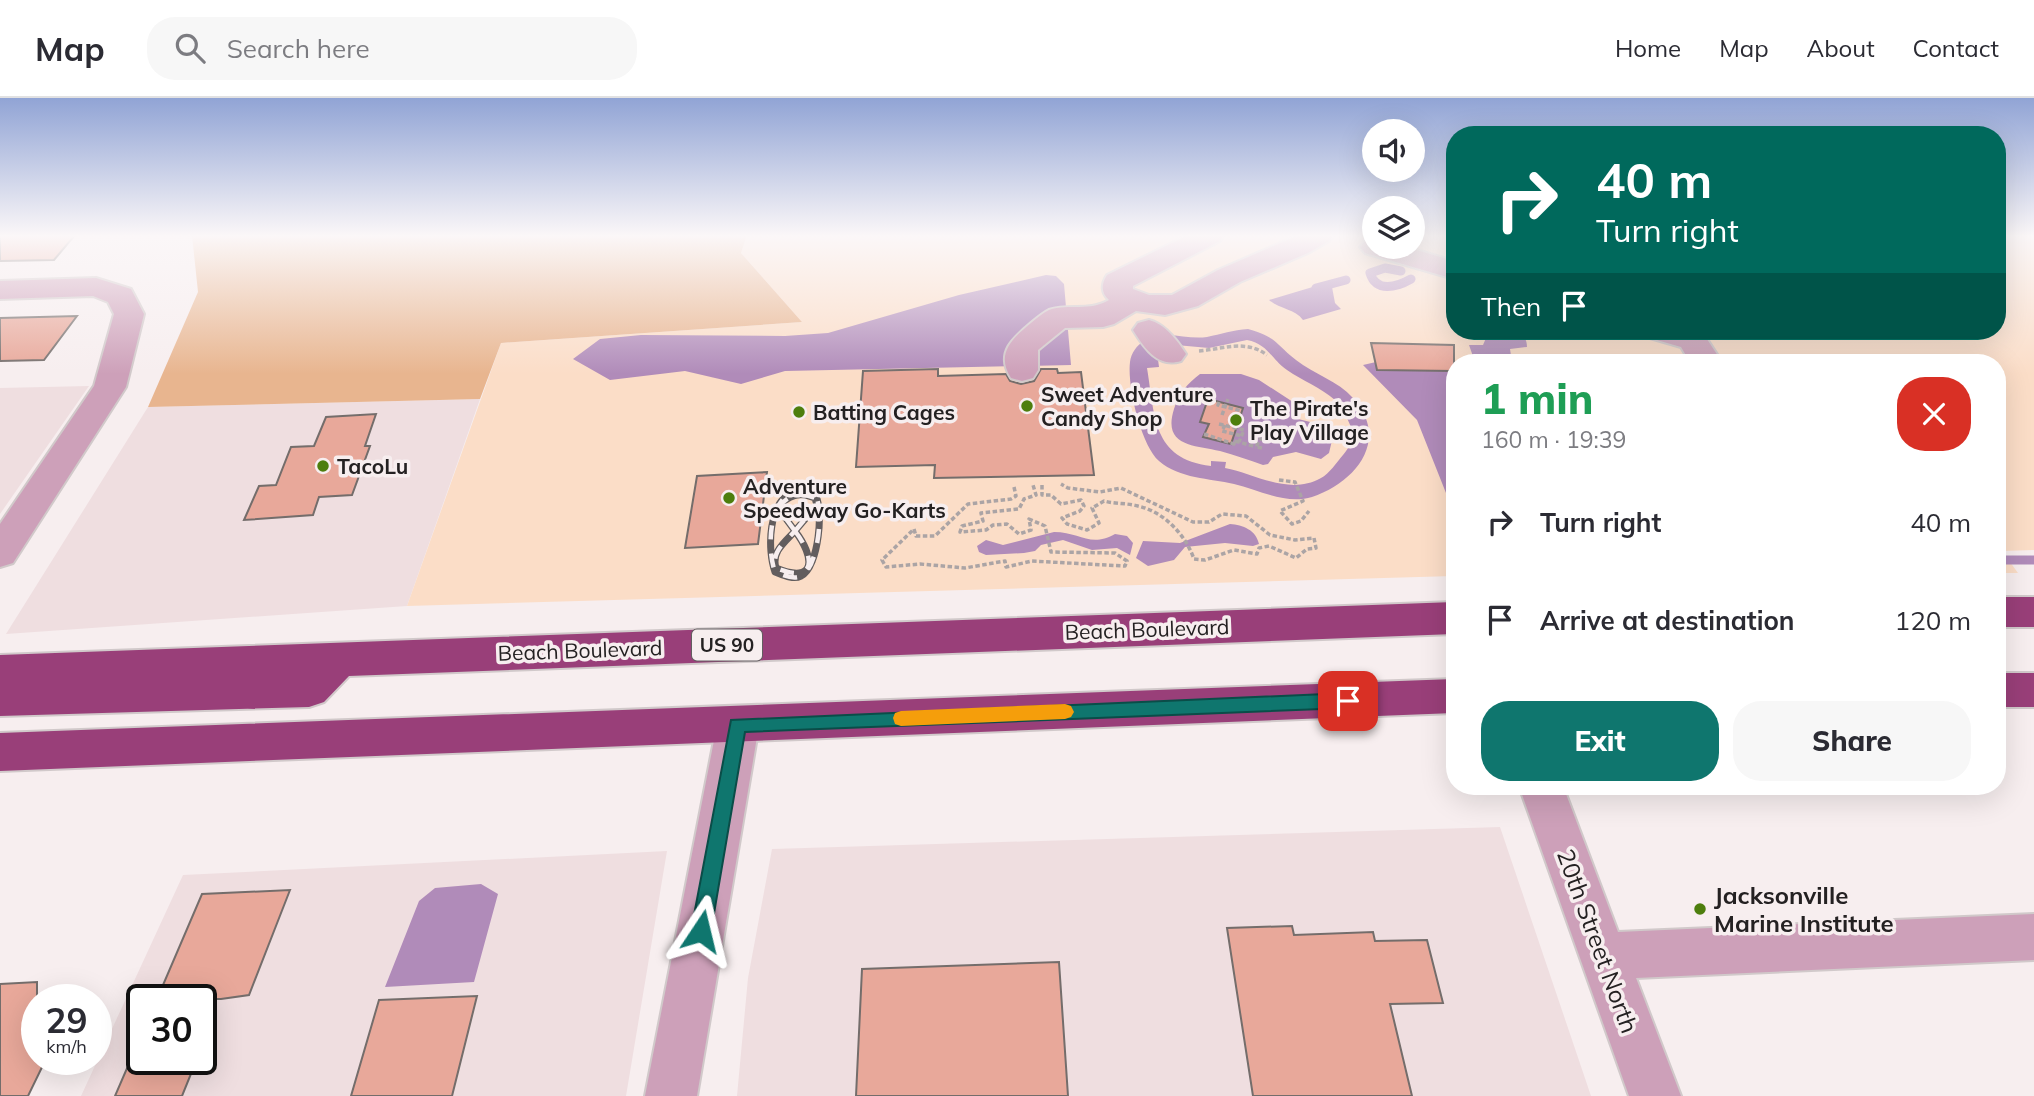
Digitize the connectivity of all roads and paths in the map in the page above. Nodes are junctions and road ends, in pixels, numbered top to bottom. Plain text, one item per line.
1 (1119, 282) edge
2 (1218, 282) edge
3 (0, 290) edge
4 (1130, 300) junction
5 (1149, 330) dead end
6 (1178, 352) joint
7 (1267, 355) dead end
8 (1022, 370) dead end
9 (1219, 402) dead end
10 (1227, 405) junction
11 (1242, 411) dead end
12 (1222, 415) dead end
13 (1219, 424) dead end
14 (1204, 435) dead end
15 (1241, 435) junction
16 (1266, 440) dead end
17 (1241, 443) junction
18 (1279, 480) dead end
19 (1060, 484) dead end
20 (1033, 485) dead end
21 (1042, 485) dead end
22 (1014, 487) dead end
23 (1310, 511) dead end
24 (0, 553) edge
25 (2006, 612) edge
26 (2034, 612) edge
27 (1446, 618) edge
28 (339, 659) junction
29 (0, 672) edge
30 (2006, 690) edge
31 (2034, 690) edge
32 (1446, 696) edge
33 (0, 699) edge
34 (738, 725) junction
35 (0, 752) edge
36 (1544, 795) edge
37 (2034, 937) edge
38 (1603, 956) junction
39 (671, 1096) edge
40 (1655, 1096) edge

1 - 4 street
2 - 4 street
3 - 24 street
4 - 8 street
5 - 6 street
6 - 7 path
9 - 10 path
10 - 11 path
10 - 12 path
13 - 15 path
14 - 17 path
15 - 15 path
15 - 17 path
16 - 17 path
18 - 23 path
19 - 21 path
20 - 22 path
25 - 26 highway
27 - 28 highway, Beach Boulevard / US 90
28 - 29 highway, Beach Boulevard / US 90
28 - 33 highway
30 - 31 highway
32 - 34 highway
34 - 35 highway
34 - 39 street
36 - 38 street, 20th Street North
37 - 38 street
38 - 40 street, 20th Street North

